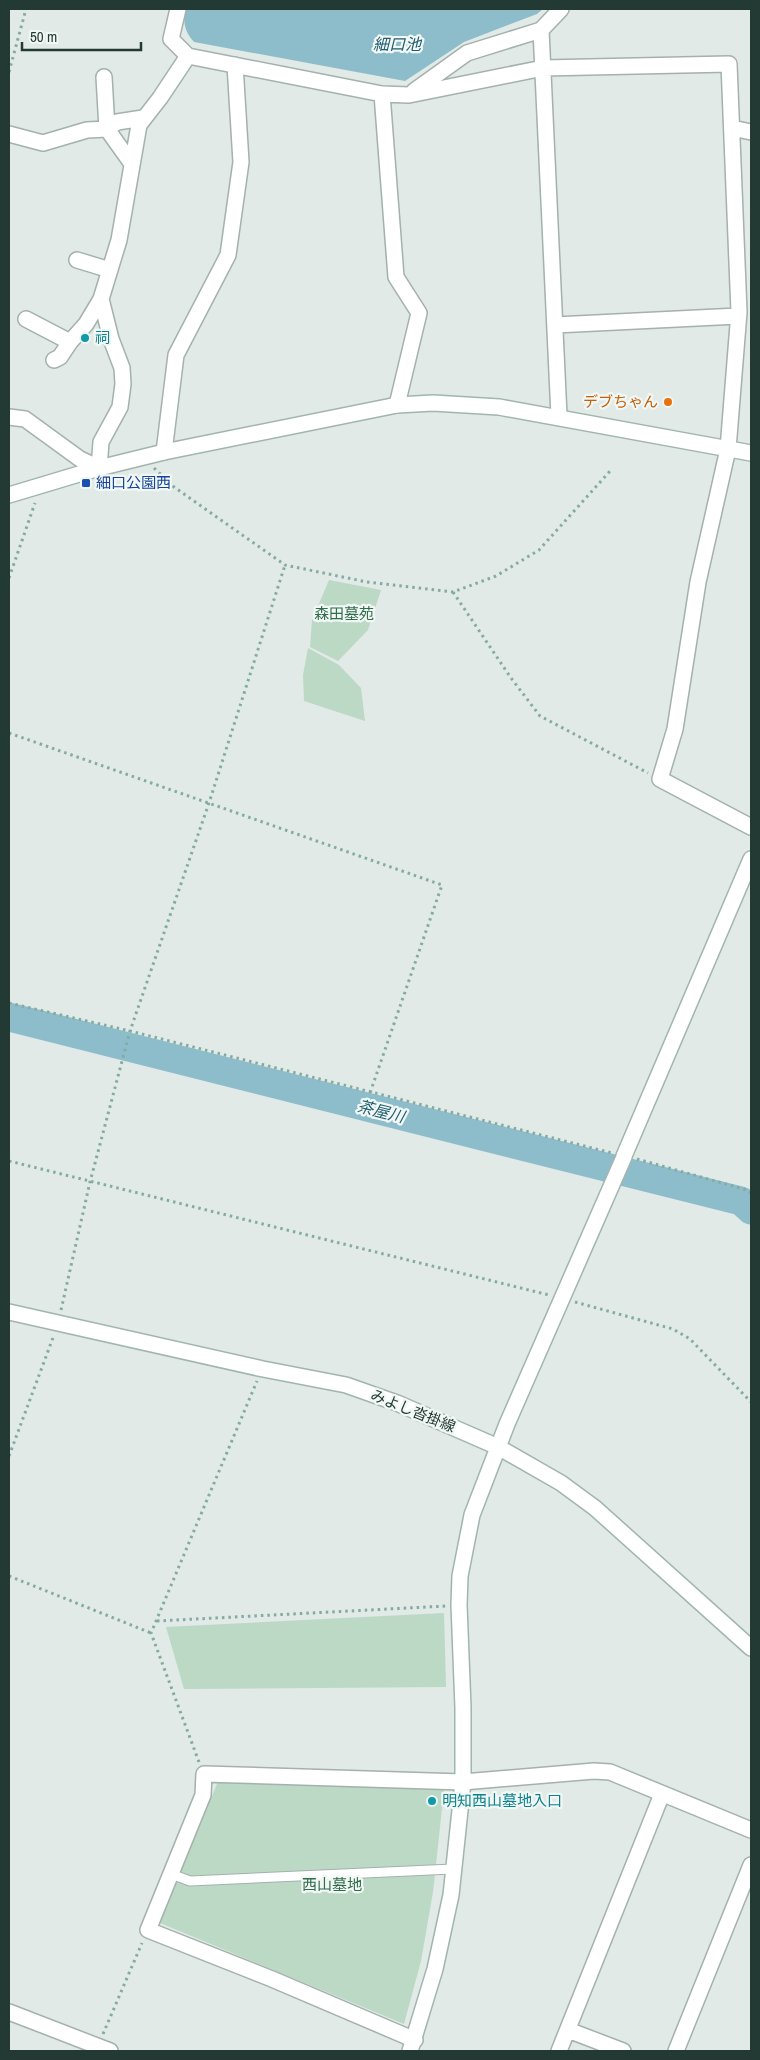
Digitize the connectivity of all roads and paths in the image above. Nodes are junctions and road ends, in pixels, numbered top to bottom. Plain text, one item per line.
1 (26, 9) edge
2 (178, 9) edge
3 (561, 9) edge
4 (542, 30) junction
5 (188, 56) junction
6 (235, 65) junction
7 (543, 68) junction
8 (9, 72) edge
9 (104, 77) dead end
10 (382, 94) junction
11 (408, 95) junction
12 (143, 118) junction
13 (732, 128) junction
14 (107, 129) junction
15 (751, 132) edge
16 (9, 134) edge
17 (132, 164) junction
18 (77, 260) dead end
19 (110, 270) junction
20 (101, 299) junction
21 (738, 316) junction
22 (26, 319) dead end
23 (555, 325) junction
24 (70, 342) junction
25 (54, 360) dead end
26 (397, 405) junction
27 (559, 416) junction
28 (9, 417) edge
29 (728, 449) junction
30 (164, 452) junction
31 (751, 453) edge
32 (143, 458) junction
33 (99, 468) junction
34 (611, 470) dead end
35 (40, 486) junction
36 (9, 496) edge
37 (285, 565) junction
38 (9, 578) edge
39 (453, 592) junction
40 (9, 733) edge
41 (660, 779) junction
42 (209, 803) junction
43 (751, 827) edge
44 (751, 859) edge
45 (9, 1002) edge
46 (130, 1031) junction
47 (370, 1093) junction
48 (624, 1156) junction
49 (9, 1161) edge
50 (90, 1182) junction
51 (751, 1193) edge
52 (562, 1298) junction
53 (9, 1312) edge
54 (58, 1323) junction
55 (262, 1369) junction
56 (751, 1402) edge
57 (498, 1447) junction
58 (9, 1456) edge
59 (9, 1576) edge
60 (459, 1605) junction
61 (157, 1621) junction
62 (151, 1633) junction
63 (751, 1648) edge
64 (204, 1774) junction
65 (463, 1782) junction
66 (662, 1794) junction
67 (751, 1830) edge
68 (751, 1865) edge
69 (454, 1869) junction
70 (171, 1874) junction
71 (148, 1930) junction
72 (9, 2012) edge
73 (568, 2030) junction
74 (413, 2045) edge
75 (104, 2049) edge
76 (559, 2051) edge
77 (623, 2051) edge
78 (676, 2051) edge

1 - 8 path
2 - 5 street
3 - 4 street
4 - 7 street
4 - 11 street
5 - 6 street
5 - 12 street
6 - 10 street
6 - 30 street
7 - 11 street
7 - 13 street
7 - 23 street
9 - 14 street
10 - 11 street
10 - 26 street
12 - 14 street
12 - 17 street
13 - 15 street
13 - 21 street
14 - 16 street
14 - 17 street
17 - 19 street
18 - 19 street
19 - 20 street
20 - 24 street
20 - 33 street
21 - 23 street
21 - 29 street
22 - 24 street
23 - 27 street
24 - 25 street
26 - 27 street
26 - 30 street
27 - 29 street
28 - 33 street
29 - 31 street
29 - 41 street
30 - 32 street
32 - 33 street
32 - 37 path
33 - 35 street
34 - 39 path
35 - 36 street
35 - 38 path
37 - 39 path
37 - 42 path
39 - 41 path
40 - 42 path
41 - 43 street
42 - 46 path
42 - 47 path
44 - 48 street
45 - 46 path
46 - 47 path
46 - 50 path
47 - 48 path
48 - 51 path
48 - 52 street
49 - 50 path
50 - 52 path
50 - 54 path
52 - 56 path
52 - 57 street
53 - 54 street, みよし沓掛線
54 - 55 street, みよし沓掛線
54 - 58 path
55 - 57 street, みよし沓掛線
55 - 61 path
57 - 60 street
57 - 63 street, みよし沓掛線
59 - 62 path
60 - 61 path
60 - 65 street
61 - 62 path
62 - 64 path
64 - 65 street
64 - 70 street
65 - 66 street
65 - 69 street
66 - 67 street
66 - 73 street
68 - 78 street
69 - 70 lane
69 - 74 street
70 - 71 street
71 - 74 street
71 - 75 path
72 - 75 street
73 - 76 street
73 - 77 street

